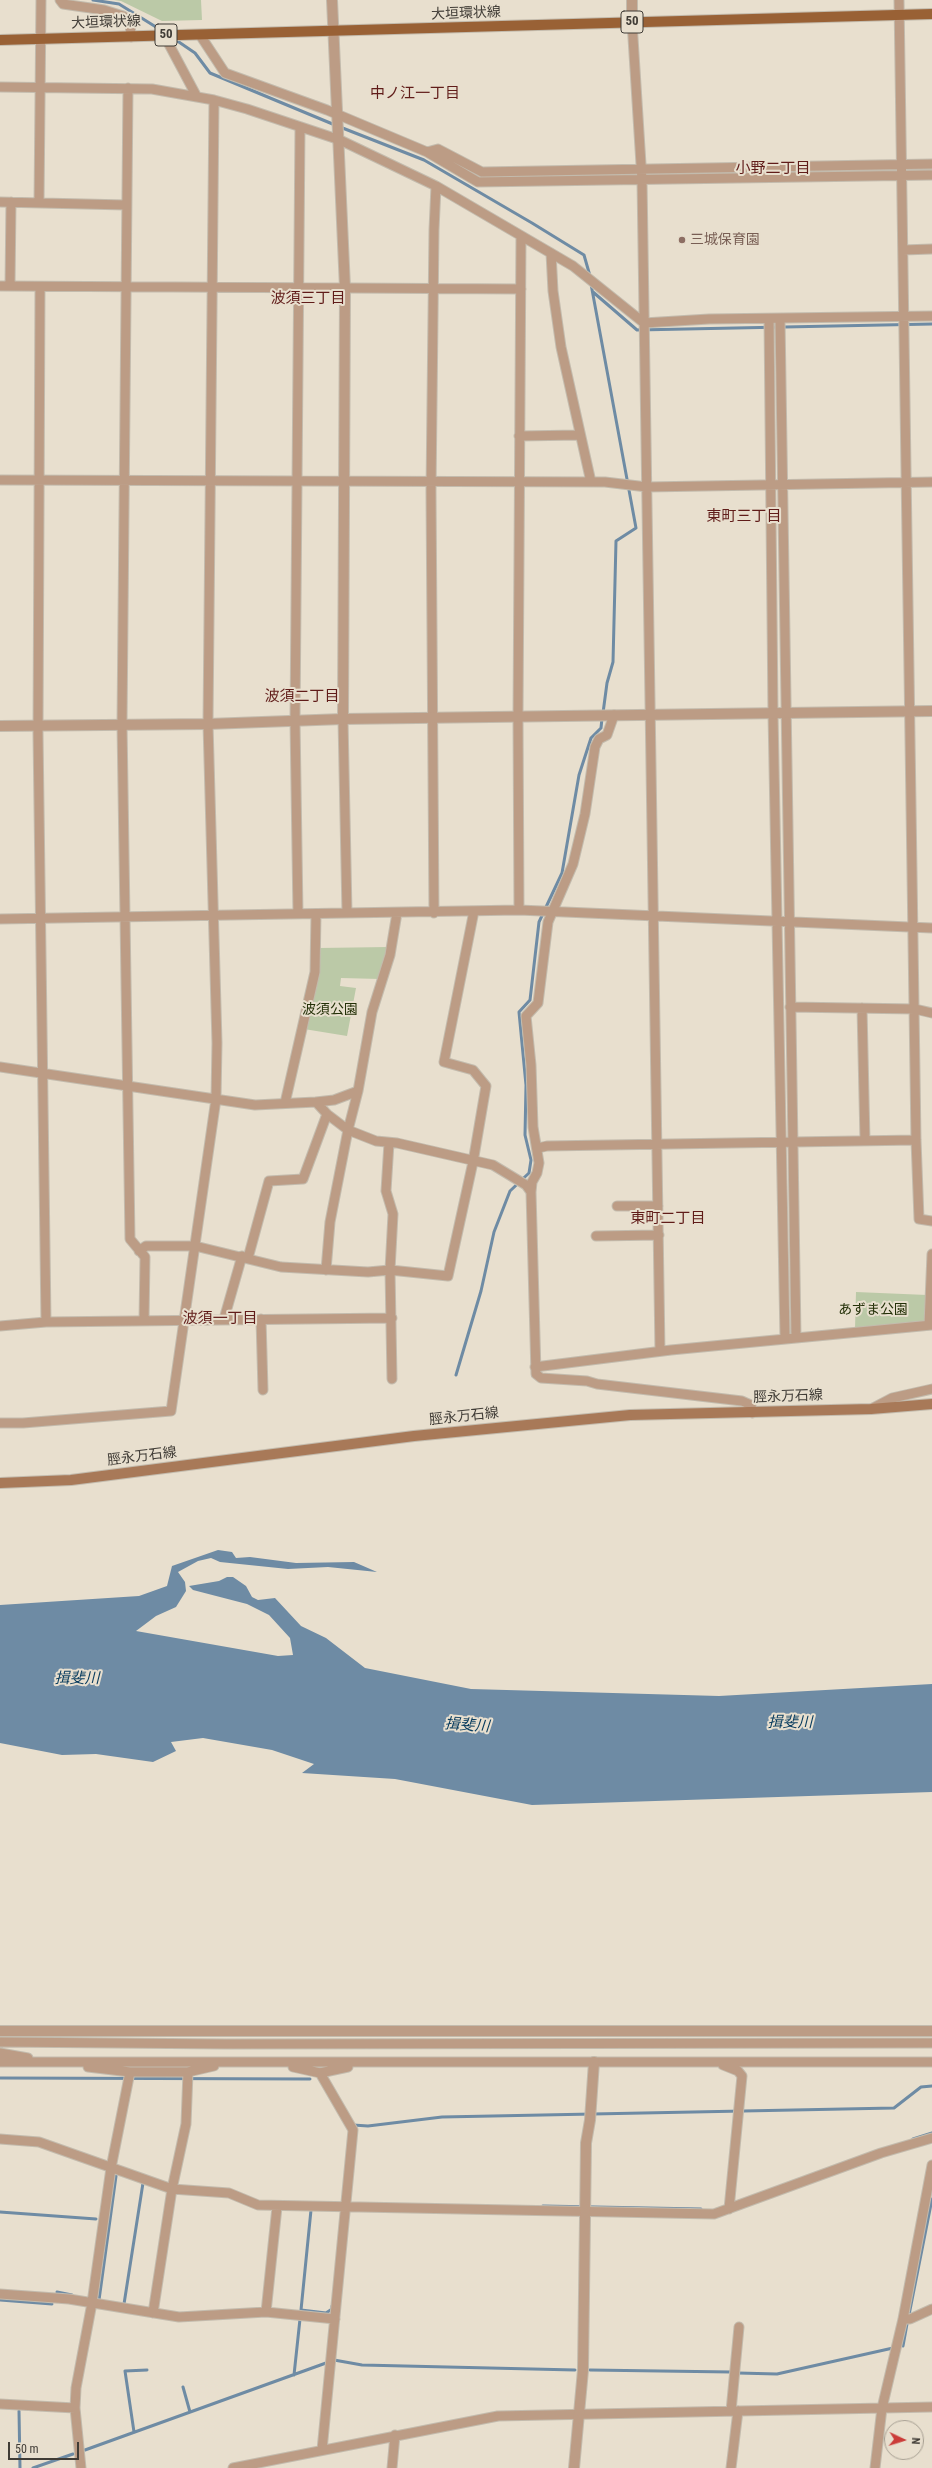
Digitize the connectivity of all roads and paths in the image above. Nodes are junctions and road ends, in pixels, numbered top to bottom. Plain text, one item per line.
1 (42, 0) edge
2 (60, 0) edge
3 (332, 0) edge
4 (632, 0) edge
5 (899, 0) edge
6 (932, 14) edge
7 (900, 15) junction
8 (632, 22) junction
9 (333, 32) junction
10 (164, 35) junction
11 (200, 35) junction
12 (131, 36) junction
13 (40, 39) junction
14 (0, 40) edge
15 (0, 87) edge
16 (40, 88) junction
17 (128, 88) junction
18 (197, 97) junction
19 (214, 100) junction
20 (337, 115) junction
21 (300, 127) junction
22 (340, 140) junction
23 (427, 152) junction
24 (932, 164) edge
25 (902, 165) junction
26 (641, 169) junction
27 (902, 175) junction
28 (932, 175) edge
29 (642, 180) junction
30 (436, 186) junction
31 (0, 202) edge
32 (10, 202) junction
33 (39, 203) junction
34 (126, 205) junction
35 (521, 236) junction
36 (903, 250) junction
37 (932, 250) edge
38 (551, 253) junction
39 (0, 286) edge
40 (10, 286) junction
41 (40, 287) junction
42 (125, 288) junction
43 (212, 288) junction
44 (298, 288) junction
45 (345, 288) junction
46 (434, 289) junction
47 (521, 289) junction
48 (932, 316) edge
49 (904, 317) junction
50 (769, 319) junction
51 (780, 319) junction
52 (644, 323) junction
53 (579, 435) junction
54 (520, 436) junction
55 (0, 480) edge
56 (124, 480) junction
57 (210, 480) junction
58 (38, 481) junction
59 (297, 481) junction
60 (432, 481) junction
61 (344, 482) junction
62 (519, 482) junction
63 (591, 482) junction
64 (932, 482) edge
65 (905, 483) junction
66 (771, 484) junction
67 (783, 484) junction
68 (647, 487) junction
69 (910, 711) junction
70 (932, 711) edge
71 (773, 713) junction
72 (786, 713) junction
73 (651, 714) junction
74 (614, 715) junction
75 (518, 717) junction
76 (431, 718) junction
77 (343, 719) junction
78 (296, 721) junction
79 (122, 724) junction
80 (208, 724) junction
81 (38, 725) junction
82 (0, 726) edge
83 (519, 910) junction
84 (474, 911) junction
85 (552, 912) junction
86 (397, 913) junction
87 (434, 913) junction
88 (298, 914) junction
89 (316, 914) junction
90 (347, 914) junction
91 (212, 915) junction
92 (654, 916) junction
93 (126, 917) junction
94 (0, 919) edge
95 (40, 919) junction
96 (778, 920) junction
97 (790, 920) junction
98 (914, 927) junction
99 (932, 928) edge
100 (790, 1007) junction
101 (862, 1008) junction
102 (915, 1009) junction
103 (932, 1013) edge
104 (0, 1067) edge
105 (43, 1073) junction
106 (128, 1085) junction
107 (358, 1092) junction
108 (216, 1099) junction
109 (316, 1102) junction
110 (285, 1103) junction
111 (327, 1114) junction
112 (348, 1130) junction
113 (916, 1140) junction
114 (865, 1141) junction
115 (389, 1143) junction
116 (782, 1143) junction
117 (792, 1143) junction
118 (657, 1145) junction
119 (538, 1148) junction
120 (473, 1162) junction
121 (531, 1192) junction
122 (618, 1206) dead end
123 (658, 1206) junction
124 (932, 1221) edge
125 (659, 1235) junction
126 (596, 1236) dead end
127 (195, 1246) junction
128 (139, 1251) junction
129 (932, 1254) edge
130 (245, 1257) junction
131 (326, 1270) junction
132 (390, 1270) junction
133 (392, 1318) junction
134 (224, 1319) junction
135 (261, 1319) junction
136 (144, 1320) junction
137 (183, 1321) junction
138 (46, 1322) junction
139 (931, 1325) edge
140 (0, 1326) edge
141 (796, 1337) junction
142 (785, 1338) junction
143 (660, 1351) junction
144 (535, 1367) junction
145 (392, 1379) dead end
146 (932, 1389) edge
147 (263, 1390) dead end
148 (932, 1404) edge
149 (871, 1409) junction
150 (752, 1413) junction
151 (0, 1423) edge
152 (0, 1483) edge
153 (0, 2031) edge
154 (932, 2031) edge
155 (0, 2042) edge
156 (932, 2043) edge
157 (0, 2053) edge
158 (0, 2062) edge
159 (60, 2062) junction
160 (594, 2062) junction
161 (723, 2062) junction
162 (932, 2062) edge
163 (230, 2063) junction
164 (276, 2063) junction
165 (363, 2063) junction
166 (130, 2072) junction
167 (188, 2072) junction
168 (320, 2073) junction
169 (932, 2138) edge
170 (0, 2139) edge
171 (932, 2165) edge
172 (111, 2168) junction
173 (172, 2189) junction
174 (346, 2206) junction
175 (276, 2207) junction
176 (729, 2209) junction
177 (584, 2211) junction
178 (0, 2294) edge
179 (92, 2303) junction
180 (932, 2309) edge
181 (266, 2312) junction
182 (153, 2313) junction
183 (334, 2319) junction
184 (903, 2319) junction
185 (739, 2327) dead end
186 (0, 2404) edge
187 (932, 2407) edge
188 (75, 2408) junction
189 (882, 2408) junction
190 (734, 2411) junction
191 (580, 2415) junction
192 (395, 2435) junction
193 (322, 2450) junction
194 (272, 2464) edge
195 (81, 2468) edge
196 (233, 2468) edge
197 (392, 2468) edge
198 (574, 2468) edge
199 (731, 2468) edge
200 (875, 2468) edge

1 - 13 street
2 - 12 street
3 - 9 street
4 - 8 street
5 - 7 street
6 - 7 main road, 大垣環状線 / 50
7 - 8 main road, 大垣環状線 / 50
7 - 25 street
8 - 9 main road, 大垣環状線 / 50
8 - 26 street
9 - 11 main road, 大垣環状線 / 50
9 - 20 street
10 - 11 main road, 大垣環状線 / 50
10 - 12 main road, 大垣環状線 / 50
10 - 18 street
11 - 20 street
12 - 13 main road, 大垣環状線 / 50
13 - 14 main road, 大垣環状線 / 50
13 - 16 street
15 - 16 street
16 - 17 street
16 - 33 street
17 - 18 street
17 - 34 street
18 - 19 street
19 - 21 street
19 - 43 street
20 - 22 street
20 - 23 street
21 - 22 street
21 - 44 street
22 - 30 street
22 - 45 street
23 - 26 street
23 - 29 street
24 - 25 street
25 - 26 street
25 - 27 street
26 - 29 street
27 - 28 street
27 - 29 street
27 - 36 street
29 - 52 street
30 - 35 street
30 - 46 street
31 - 32 street
32 - 33 street
32 - 40 street
33 - 34 street
34 - 42 street
35 - 38 street
35 - 47 street
36 - 37 street
36 - 49 street
38 - 52 street
38 - 53 street
39 - 40 street
40 - 41 street
41 - 42 street
41 - 58 street
42 - 43 street
42 - 56 street
43 - 44 street
43 - 57 street
44 - 45 street
44 - 59 street
45 - 46 street
45 - 61 street
46 - 47 street
46 - 60 street
47 - 54 street
48 - 49 street
49 - 51 street
49 - 65 street
50 - 51 street
50 - 52 street
50 - 66 street
51 - 67 street
52 - 68 street
53 - 54 street
53 - 63 street
54 - 62 street
55 - 58 street
56 - 57 street
56 - 58 street
56 - 79 street
57 - 59 street
57 - 80 street
58 - 81 street
59 - 61 street
59 - 78 street
60 - 61 street
60 - 62 street
60 - 76 street
61 - 77 street
62 - 63 street
62 - 75 street
63 - 68 street
64 - 65 street
65 - 67 street
65 - 69 street
66 - 67 street
66 - 68 street
66 - 71 street
67 - 72 street
68 - 73 street
69 - 70 street
69 - 72 street
69 - 98 street
71 - 72 street
71 - 73 street
71 - 96 street
72 - 97 street
73 - 74 street
73 - 92 street
74 - 75 street
74 - 85 street
75 - 76 street
75 - 83 street
76 - 77 street
76 - 87 street
77 - 78 street
77 - 90 street
78 - 80 street
78 - 88 street
79 - 80 street
79 - 81 street
79 - 93 street
80 - 91 street
81 - 82 street
81 - 95 street
83 - 84 street
83 - 85 street
84 - 87 street
84 - 120 street
85 - 92 street
85 - 119 street
86 - 87 street
86 - 90 street
86 - 107 street
88 - 89 street
88 - 91 street
89 - 90 street
89 - 110 street
91 - 93 street
91 - 108 street
92 - 96 street
92 - 118 street
93 - 95 street
93 - 106 street
94 - 95 street
95 - 105 street
96 - 97 street
96 - 116 street
97 - 98 street
97 - 100 street
98 - 99 street
98 - 102 street
100 - 101 street
100 - 117 street
101 - 102 street
101 - 114 street
102 - 103 street
102 - 113 street
104 - 105 street
105 - 106 street
105 - 138 street
106 - 108 street
106 - 128 street
107 - 109 street
107 - 112 street
108 - 110 street
108 - 127 street
109 - 110 street
109 - 111 street
111 - 112 street
111 - 130 street
112 - 115 street
112 - 131 street
113 - 114 street
113 - 124 street
114 - 117 street
115 - 120 street
115 - 132 street
116 - 117 street
116 - 118 street
116 - 142 street
117 - 141 street
118 - 119 street
118 - 123 street
119 - 121 street
120 - 121 street
120 - 132 street
121 - 144 street
122 - 123 street
123 - 125 street
125 - 126 street
125 - 143 street
127 - 128 street
127 - 130 street
127 - 137 street
128 - 136 street
129 - 139 street
130 - 131 street
130 - 134 street
131 - 132 street
132 - 133 street
133 - 135 street
133 - 145 street
134 - 135 street
134 - 137 street
135 - 147 street
136 - 137 street
136 - 138 street
137 - 151 street
138 - 140 street
139 - 141 street
141 - 142 street
142 - 143 street
143 - 144 street
144 - 150 street
146 - 149 street
148 - 149 main road, 脛永万石線
149 - 150 main road, 脛永万石線
150 - 152 main road, 脛永万石線
153 - 154 street
155 - 156 street
157 - 159 street
158 - 159 street
159 - 163 street
159 - 166 street
160 - 161 street
160 - 165 street
160 - 177 street
161 - 162 street
161 - 176 street
163 - 164 street
163 - 167 street
164 - 165 street
164 - 168 street
165 - 168 street
166 - 167 street
166 - 172 street
167 - 173 street
168 - 174 street
169 - 176 street
170 - 172 street
171 - 184 street
172 - 173 street
172 - 179 street
173 - 175 street
173 - 182 street
174 - 175 street
174 - 177 street
174 - 183 street
175 - 181 street
176 - 177 street
177 - 191 street
178 - 179 street
179 - 182 street
179 - 188 street
180 - 184 street
181 - 182 street
181 - 183 street
183 - 193 street
184 - 189 street
185 - 190 street
186 - 188 street
187 - 189 street
188 - 195 street
189 - 190 street
189 - 200 street
190 - 191 street
190 - 199 street
191 - 192 street
191 - 198 street
192 - 193 street
192 - 197 street
193 - 194 street
194 - 196 street

